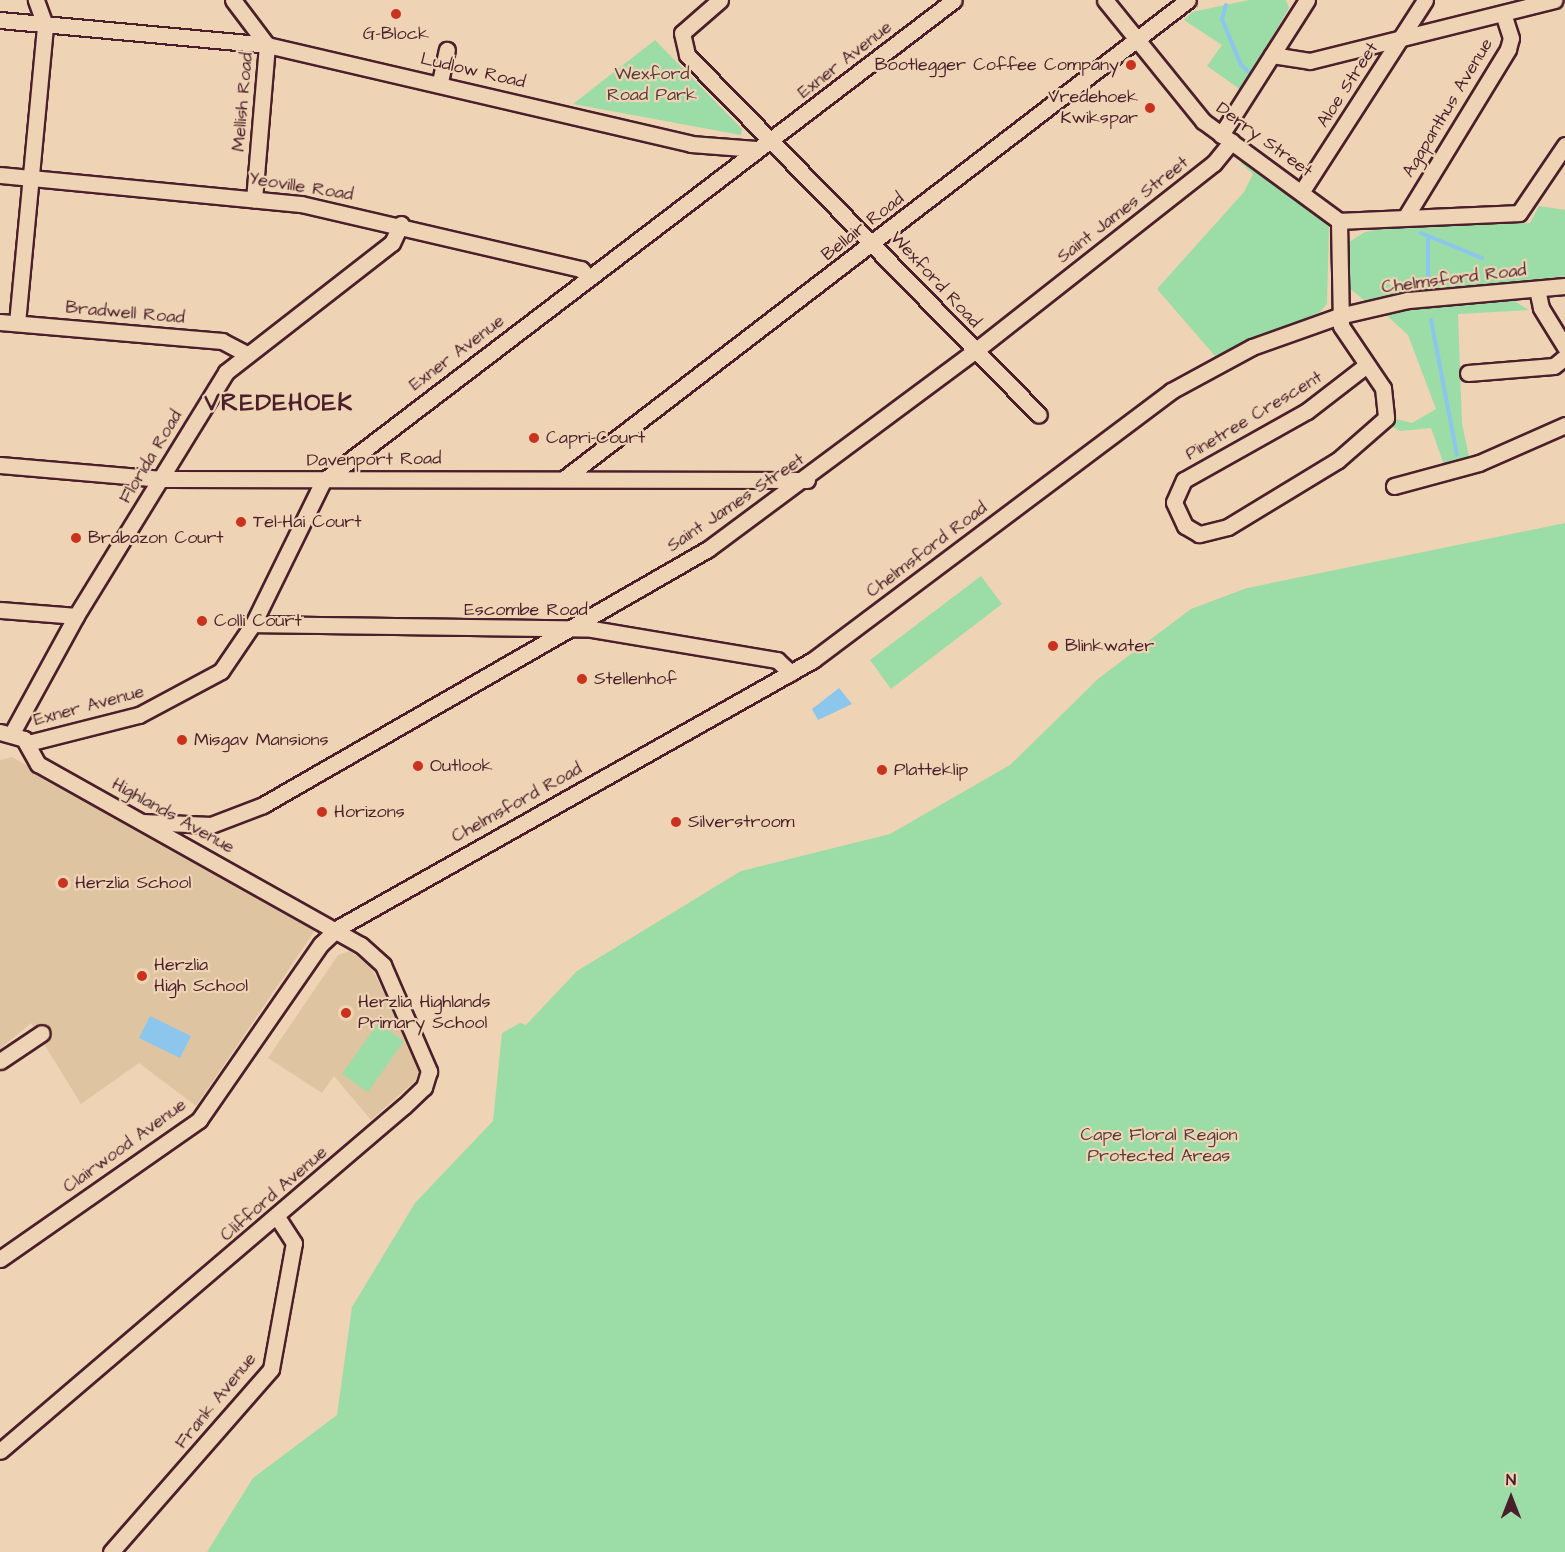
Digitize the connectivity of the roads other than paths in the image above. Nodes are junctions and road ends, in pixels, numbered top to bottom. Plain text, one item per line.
1 (36, 0) edge
2 (233, 0) edge
3 (720, 0) edge
4 (954, 0) edge
5 (1105, 0) edge
6 (1307, 0) edge
7 (1425, 0) edge
8 (1554, 0) edge
9 (1192, 1) edge
10 (1504, 16) junction
11 (0, 20) edge
12 (45, 25) junction
13 (1136, 39) junction
14 (1400, 40) junction
15 (267, 45) junction
16 (447, 50) dead end
17 (1272, 55) junction
18 (440, 82) junction
19 (1227, 138) junction
20 (770, 140) junction
21 (1565, 146) edge
22 (756, 149) junction
23 (0, 175) edge
24 (30, 178) junction
25 (1302, 191) junction
26 (254, 199) junction
27 (1405, 218) junction
28 (1340, 221) junction
29 (401, 224) junction
30 (874, 244) junction
31 (588, 277) junction
32 (1565, 286) edge
33 (1537, 289) junction
34 (1339, 316) junction
35 (0, 322) edge
36 (17, 323) junction
37 (1565, 347) edge
38 (975, 351) junction
39 (245, 353) junction
40 (1565, 357) edge
41 (1364, 367) junction
42 (1468, 373) dead end
43 (1039, 415) dead end
44 (1565, 424) edge
45 (612, 444) junction
46 (0, 465) edge
47 (610, 477) junction
48 (162, 478) junction
49 (564, 478) junction
50 (749, 479) junction
51 (807, 480) junction
52 (323, 481) junction
53 (1394, 486) dead end
54 (773, 504) junction
55 (0, 610) edge
56 (76, 616) junction
57 (253, 624) junction
58 (563, 629) junction
59 (791, 673) junction
60 (6, 732) edge
61 (28, 743) junction
62 (142, 822) junction
63 (338, 928) junction
64 (42, 1033) dead end
65 (0, 1061) edge
66 (277, 1217) junction
67 (0, 1259) edge
68 (0, 1451) edge
69 (111, 1552) edge

1 - 12 street
2 - 15 street
3 - 20 street, Wexford Road
4 - 20 street, Exner Avenue
5 - 13 street, Derry Street
6 - 17 street, Saint James Street
7 - 14 street, Aloe Street
8 - 10 street
9 - 13 street, Bellair Road
10 - 14 street
10 - 27 street, Agapanthus Avenue
11 - 12 street, Ludlow Road
12 - 15 street, Ludlow Road
12 - 24 street
13 - 19 street, Derry Street
13 - 30 street, Bellair Road
14 - 17 street
14 - 25 street, Aloe Street
15 - 18 street, Ludlow Road
15 - 26 street, Mellish Road
16 - 18 street
17 - 19 street, Saint James Street
18 - 22 street, Ludlow Road
19 - 25 street, Derry Street
19 - 38 street, Saint James Street
20 - 22 street, Exner Avenue
20 - 30 street, Wexford Road
21 - 27 street
22 - 31 street, Exner Avenue
23 - 24 street, Yeoville Road
24 - 26 street, Yeoville Road
24 - 36 street
25 - 28 street, Derry Street
26 - 29 street, Yeoville Road
27 - 28 street
28 - 34 street
29 - 31 street, Yeoville Road
29 - 39 street, Florida Road
30 - 38 street, Wexford Road
30 - 45 street, Bellair Road
31 - 52 street, Exner Avenue
32 - 33 street, Chelmsford Road
33 - 34 street, Chelmsford Road
33 - 37 street
34 - 41 street, Pinetree Crescent
34 - 59 street, Chelmsford Road
35 - 36 street, Bradwell Road
36 - 39 street, Bradwell Road
38 - 43 street, Wexford Road
38 - 51 street, Saint James Street
39 - 48 street, Florida Road
40 - 42 street
41 - 41 street, Pinetree Crescent
44 - 53 street
45 - 47 street
45 - 49 street, Bellair Road
46 - 48 street, Davenport Road
47 - 49 street, Davenport Road
47 - 50 street, Davenport Road
48 - 52 street, Davenport Road
48 - 56 street, Florida Road
49 - 52 street, Davenport Road
50 - 51 street, Davenport Road
50 - 54 street
51 - 54 street, Saint James Street
52 - 57 street, Exner Avenue
54 - 58 street, Saint James Street
55 - 56 street
56 - 60 street, Florida Road
57 - 58 street, Escombe Road
57 - 61 street, Exner Avenue
58 - 59 street, Escombe Road
58 - 62 street, Saint James Street
59 - 63 street, Chelmsford Road
60 - 61 street, Highlands Avenue
61 - 62 street, Highlands Avenue
62 - 63 street, Highlands Avenue
63 - 66 street, Clifford Avenue
63 - 67 street, Clairwood Avenue
64 - 65 street
66 - 68 street, Clifford Avenue
66 - 69 street, Frank Avenue

